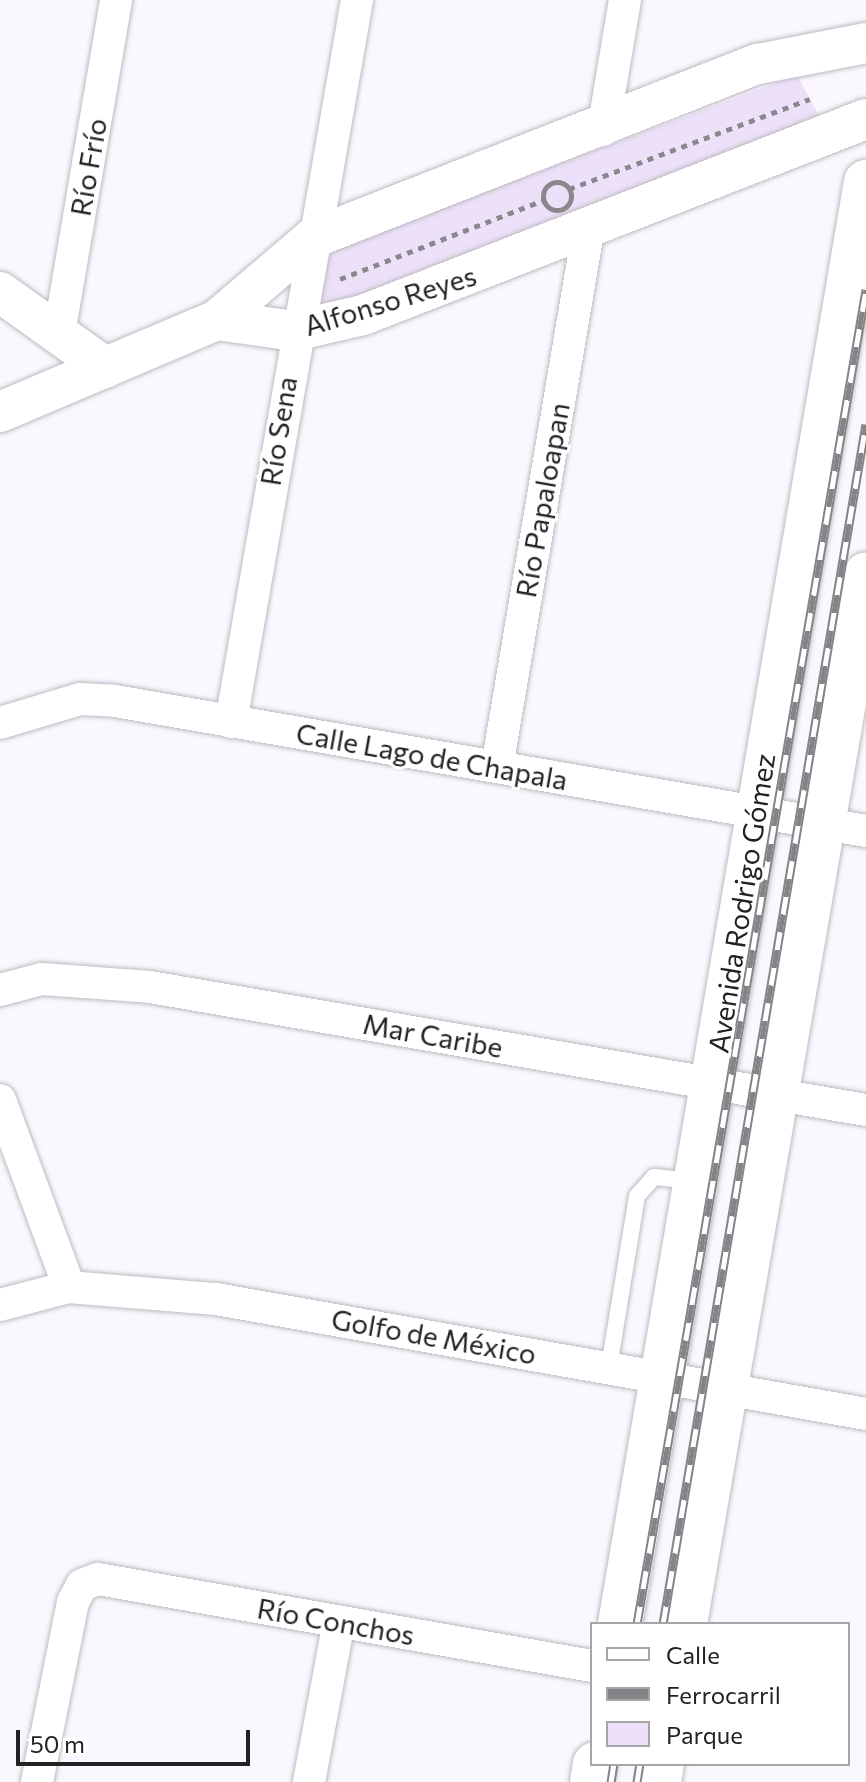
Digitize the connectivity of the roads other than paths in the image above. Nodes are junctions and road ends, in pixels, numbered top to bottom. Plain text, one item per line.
1 (116, 0) edge
2 (357, 0) edge
3 (625, 0) edge
4 (866, 43) edge
5 (866, 119) edge
6 (614, 126) junction
7 (866, 182) edge
8 (601, 226) junction
9 (313, 238) junction
10 (0, 292) edge
11 (856, 307) edge
12 (298, 313) junction
13 (217, 320) junction
14 (59, 334) junction
15 (106, 368) junction
16 (0, 412) edge
17 (866, 575) edge
18 (231, 722) junction
19 (0, 723) edge
20 (497, 767) junction
21 (755, 811) junction
22 (823, 823) junction
23 (866, 831) edge
24 (0, 990) edge
25 (711, 1084) junction
26 (778, 1095) junction
27 (0, 1100) edge
28 (866, 1110) edge
29 (696, 1181) junction
30 (69, 1287) junction
31 (0, 1305) edge
32 (609, 1367) junction
33 (662, 1378) junction
34 (725, 1388) junction
35 (866, 1414) edge
36 (339, 1622) junction
37 (620, 1622) edge
38 (685, 1622) edge
39 (590, 1666) edge
40 (37, 1782) edge
41 (309, 1782) edge

1 - 14 street, Río Frío
2 - 9 street, Río Sena
3 - 6 street
4 - 6 street
5 - 8 street, Alfonso Reyes
6 - 9 street
7 - 11 main road, Avenida Rodrigo Gómez
8 - 12 street, Alfonso Reyes
8 - 20 street, Río Papaloapan
9 - 12 street, Río Sena
9 - 13 street
10 - 14 street
11 - 21 main road, Avenida Rodrigo Gómez
12 - 13 street, Alfonso Reyes
12 - 18 street, Río Sena
13 - 15 street
14 - 15 street
15 - 16 street
17 - 22 main road
18 - 19 street, Calle Lago de Chapala
18 - 20 street, Calle Lago de Chapala
20 - 21 street, Calle Lago de Chapala
21 - 22 street, Calle Lago de Chapala
21 - 25 main road, Avenida Rodrigo Gómez
22 - 23 street, Calle Lago de Chapala
22 - 26 main road
24 - 25 street, Mar Caribe
25 - 26 street, Mar Caribe
25 - 29 main road, Avenida Rodrigo Gómez
26 - 28 street, Mar Caribe
26 - 34 main road
27 - 30 street
29 - 32 lane
29 - 33 main road, Avenida Rodrigo Gómez
30 - 31 street, Golfo de México
30 - 32 street, Golfo de México
32 - 33 street, Golfo de México
33 - 34 street, Golfo de México
33 - 37 main road, Avenida Rodrigo Gómez
34 - 35 street, Golfo de México
34 - 38 main road
36 - 39 street, Río Conchos
36 - 40 street, Río Conchos
36 - 41 street

